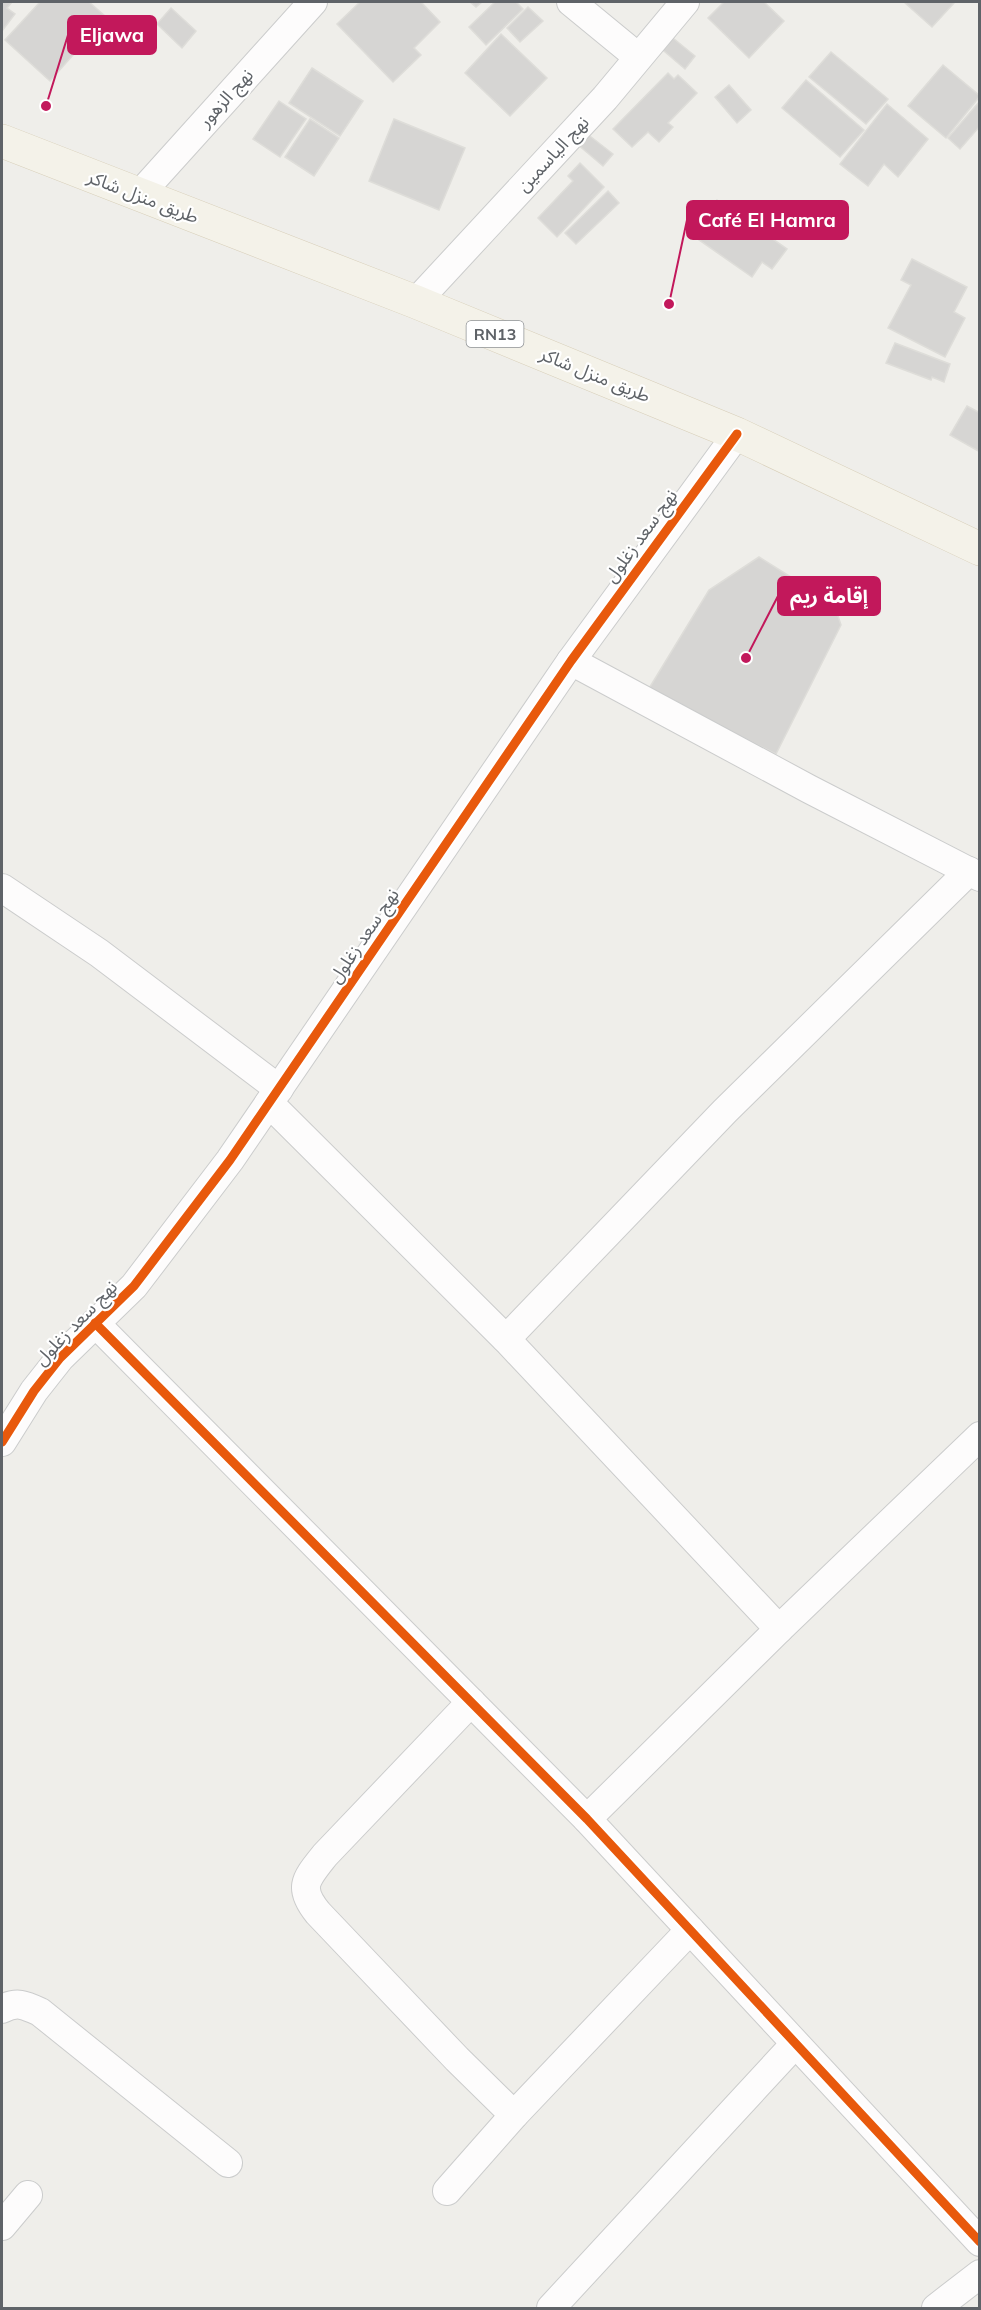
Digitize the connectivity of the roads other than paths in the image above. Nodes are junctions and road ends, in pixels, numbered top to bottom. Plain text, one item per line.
1 (313, 2) edge
2 (571, 2) edge
3 (685, 2) edge
4 (638, 57) junction
5 (2, 141) edge
6 (139, 195) junction
7 (416, 302) junction
8 (737, 434) junction
9 (980, 549) edge
10 (571, 661) junction
11 (974, 874) edge
12 (2, 888) edge
13 (274, 1096) junction
14 (95, 1323) junction
15 (506, 1339) junction
16 (980, 1436) edge
17 (2, 1442) edge
18 (778, 1629) junction
19 (471, 1702) junction
20 (587, 1819) junction
21 (690, 1929) junction
22 (2, 2009) edge
23 (795, 2044) junction
24 (514, 2115) junction
25 (228, 2163) dead end
26 (447, 2191) dead end
27 (28, 2195) dead end
28 (2, 2226) edge
29 (980, 2242) edge
30 (980, 2274) edge
31 (551, 2308) edge
32 (936, 2308) edge

1 - 6 street, نهج الزهور
2 - 4 street
3 - 4 street, نهج الياسمين
4 - 7 street, نهج الياسمين
5 - 6 main road, طريق منزل شاكر / RN13
6 - 7 main road, طريق منزل شاكر / RN13
7 - 8 main road, طريق منزل شاكر / RN13
8 - 9 main road, طريق منزل شاكر / RN13
8 - 10 street, نهج سعد زغلول
10 - 11 street
10 - 13 street, نهج سعد زغلول
11 - 15 street
12 - 13 street
13 - 14 street, نهج سعد زغلول
13 - 15 street
14 - 17 street, نهج سعد زغلول
14 - 19 street
15 - 18 street
16 - 18 street
18 - 20 street
19 - 20 street
19 - 24 street
20 - 21 street
21 - 23 street
21 - 24 street
22 - 25 street
23 - 29 street
23 - 31 street
24 - 26 street
27 - 28 street
30 - 32 street

